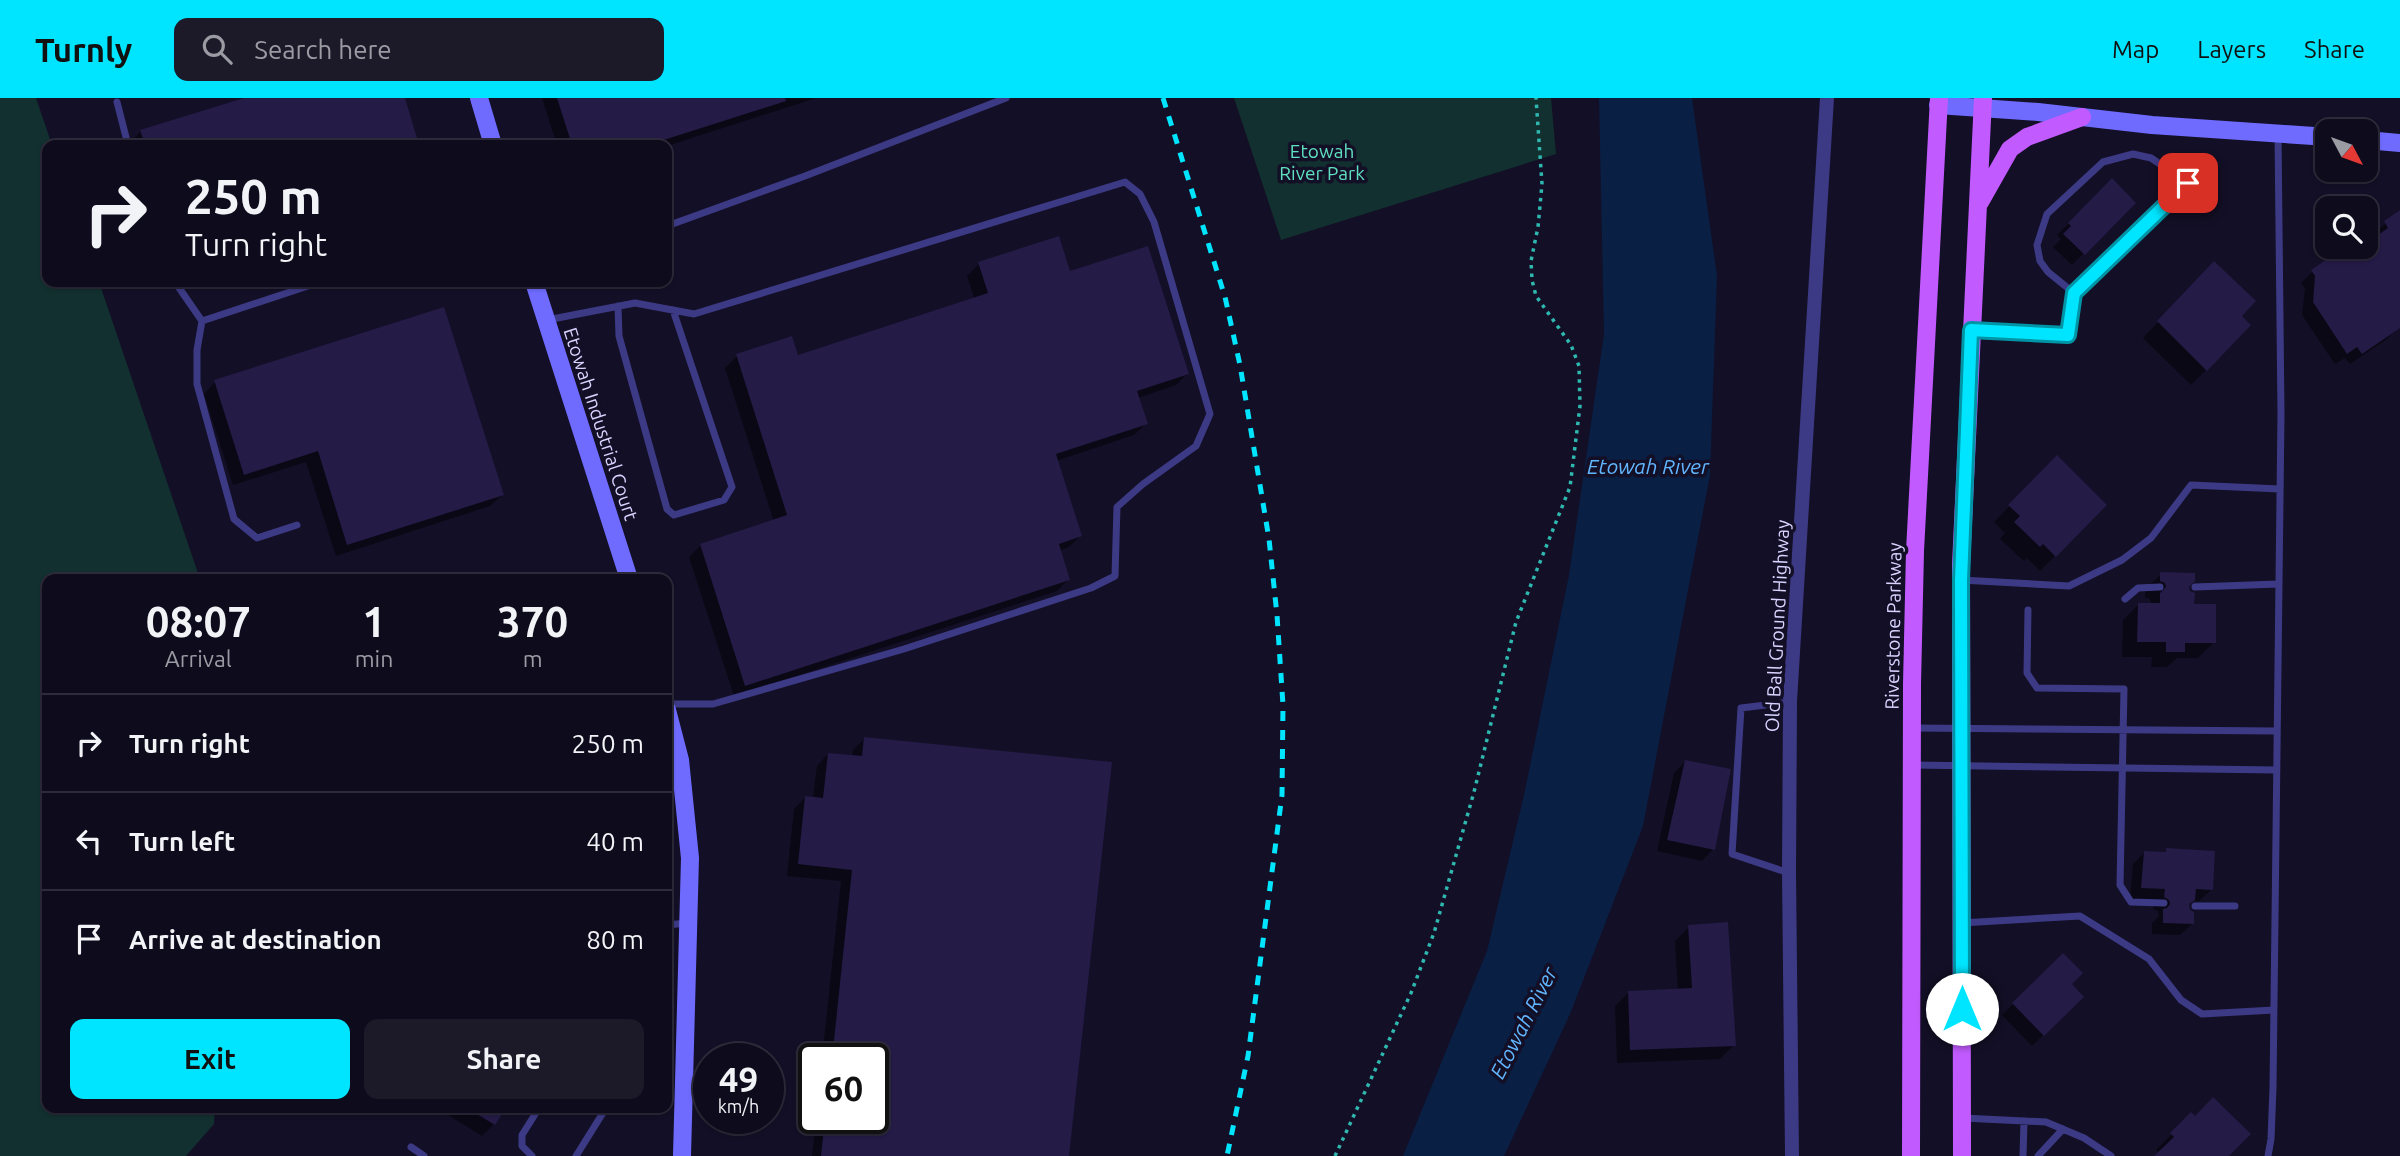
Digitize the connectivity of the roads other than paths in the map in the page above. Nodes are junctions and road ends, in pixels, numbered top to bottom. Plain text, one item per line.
1 (479, 98) edge
2 (1006, 98) edge
3 (1827, 98) edge
4 (117, 102) dead end
5 (1939, 102) edge
6 (1983, 103) edge
7 (2082, 117) junction
8 (2278, 134) junction
9 (2315, 136) edge
10 (127, 140) edge
11 (492, 140) edge
12 (2378, 141) edge
13 (2400, 143) edge
14 (1977, 208) junction
15 (672, 224) edge
16 (178, 287) edge
17 (305, 287) edge
18 (536, 287) edge
19 (2074, 293) junction
20 (618, 306) junction
21 (673, 310) junction
22 (546, 320) junction
23 (202, 321) junction
24 (1971, 330) junction
25 (2280, 489) junction
26 (297, 525) dead end
27 (627, 574) edge
28 (1961, 580) junction
29 (2278, 584) junction
30 (2160, 587) dead end
31 (2195, 587) dead end
32 (2125, 599) dead end
33 (2028, 610) dead end
34 (1790, 701) junction
35 (672, 704) edge
36 (1912, 728) junction
37 (1960, 729) junction
38 (2123, 730) junction
39 (2276, 731) junction
40 (672, 742) edge
41 (1912, 765) junction
42 (1960, 766) junction
43 (2122, 768) junction
44 (2276, 770) junction
45 (1789, 873) junction
46 (2164, 903) dead end
47 (2195, 906) dead end
48 (2235, 906) dead end
49 (689, 923) junction
50 (1961, 923) junction
51 (672, 925) edge
52 (2274, 1010) junction
53 (536, 1113) edge
54 (603, 1113) edge
55 (1962, 1118) junction
56 (2024, 1121) junction
57 (2063, 1129) junction
58 (411, 1147) dead end
59 (2100, 1153) edge
60 (424, 1156) edge
61 (533, 1156) edge
62 (576, 1156) edge
63 (682, 1156) edge
64 (1792, 1156) edge
65 (1911, 1156) edge
66 (1962, 1156) edge
67 (2023, 1156) edge
68 (2038, 1156) edge
69 (2111, 1156) edge
70 (2268, 1156) edge

1 - 11 street
2 - 15 lane
3 - 34 street, Old Ball Ground Highway
4 - 10 lane
5 - 6 street
5 - 36 main road, Riverstone Parkway
6 - 7 street
6 - 14 main road
7 - 8 street
7 - 14 main road
8 - 9 street
8 - 25 lane
12 - 13 street
14 - 24 main road
16 - 23 lane
17 - 23 lane
18 - 22 street, Etowah Industrial Court
19 - 19 lane
19 - 24 lane
20 - 21 lane
20 - 21 lane
20 - 22 lane
21 - 35 lane
22 - 27 street, Etowah Industrial Court
23 - 26 lane
24 - 28 main road
25 - 28 lane
25 - 29 lane
28 - 37 main road
29 - 31 lane
29 - 39 lane
30 - 32 lane
33 - 38 lane
34 - 45 street, Old Ball Ground Highway
34 - 45 lane
36 - 37 lane
36 - 41 main road, Riverstone Parkway
37 - 38 lane
37 - 42 main road
38 - 39 lane
38 - 43 lane
39 - 44 lane
40 - 49 street
41 - 42 lane
41 - 65 main road, Riverstone Parkway
42 - 43 lane
42 - 50 main road
43 - 44 lane
43 - 46 lane
44 - 52 lane
45 - 64 street, Old Ball Ground Highway
47 - 48 lane
49 - 51 lane
49 - 63 street
50 - 52 lane
50 - 55 main road
52 - 70 lane
53 - 61 lane
54 - 62 lane
55 - 56 lane
55 - 66 main road
56 - 57 lane
56 - 67 lane
57 - 59 lane
57 - 68 lane
58 - 60 lane
59 - 69 lane

